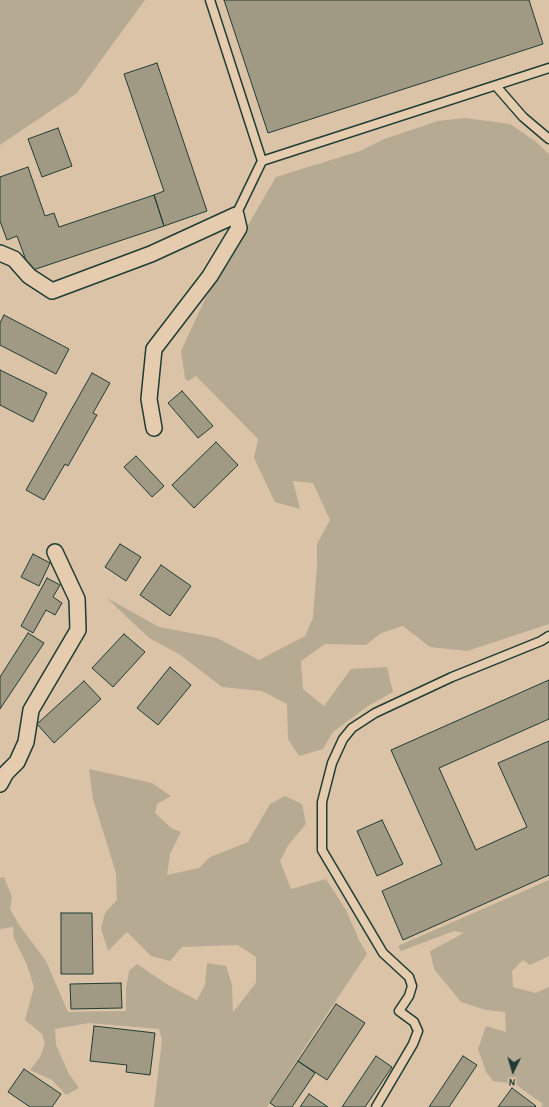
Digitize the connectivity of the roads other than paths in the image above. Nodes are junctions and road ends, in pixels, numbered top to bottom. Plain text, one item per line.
1 (210, 0) edge
2 (549, 68) edge
3 (496, 86) junction
4 (549, 139) edge
5 (262, 161) junction
6 (236, 215) junction
7 (0, 253) edge
8 (154, 428) dead end
9 (55, 552) dead end
10 (549, 636) edge
11 (0, 784) edge
12 (376, 1107) edge

1 - 5 lane
2 - 3 lane
3 - 4 lane
3 - 5 lane
5 - 6 lane
6 - 7 street
6 - 8 street
9 - 11 street
10 - 12 lane

